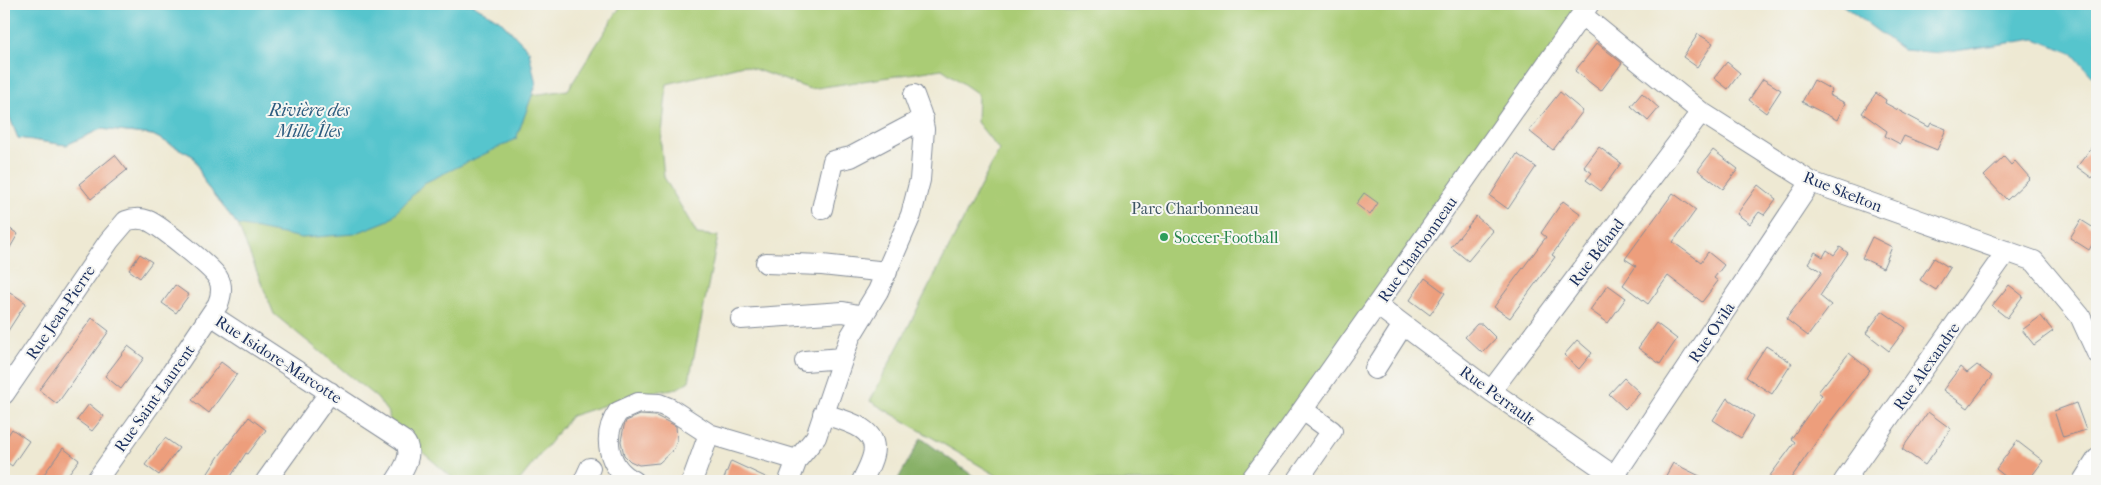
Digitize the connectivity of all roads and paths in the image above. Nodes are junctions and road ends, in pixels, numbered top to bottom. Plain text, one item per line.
1 (1586, 9) edge
2 (914, 95) dead end
3 (1701, 112) junction
4 (923, 119) junction
5 (1811, 182) junction
6 (822, 209) dead end
7 (117, 230) joint
8 (2007, 251) junction
9 (766, 263) dead end
10 (887, 272) junction
11 (1377, 305) junction
12 (211, 315) junction
13 (863, 316) junction
14 (741, 319) dead end
15 (1403, 325) junction
16 (2097, 353) edge
17 (842, 358) junction
18 (805, 361) dead end
19 (1374, 369) dead end
20 (1491, 391) junction
21 (330, 392) junction
22 (4, 394) edge
23 (1303, 410) junction
24 (823, 414) junction
25 (709, 434) junction
26 (2097, 458) edge
27 (797, 460) junction
28 (2085, 479) edge
29 (1615, 480) edge
30 (96, 481) edge
31 (266, 481) edge
32 (396, 481) edge
33 (634, 481) edge
34 (692, 481) edge
35 (789, 481) edge
36 (862, 481) edge
37 (1250, 481) edge
38 (1297, 481) edge
39 (1844, 481) edge

1 - 3 street, Rue Skelton
1 - 11 street, Rue Charbonneau
2 - 4 street
3 - 5 street, Rue Skelton
3 - 20 street, Rue Béland
4 - 6 street
4 - 10 street
5 - 8 street, Rue Skelton
5 - 29 street, Rue Ovila
7 - 12 street, Rue Isidore-Marcotte
7 - 22 street, Rue Jean-Pierre
8 - 16 street, Rue Skelton
8 - 39 street, Rue Alexandre
9 - 10 street
10 - 13 street
11 - 15 street, Rue Perrault
11 - 23 street, Rue Charbonneau
12 - 21 street, Rue Isidore-Marcotte
12 - 30 street, Rue Saint-Laurent
13 - 14 street
13 - 17 street
15 - 19 street
15 - 20 street, Rue Perrault
17 - 18 street
17 - 24 street
20 - 29 street, Rue Perrault
21 - 31 street
21 - 32 street, Rue Isidore-Marcotte
23 - 37 street, Rue Charbonneau
23 - 38 street
24 - 27 street
24 - 36 street
25 - 27 street
25 - 33 street
25 - 34 street
26 - 28 street
27 - 35 street

